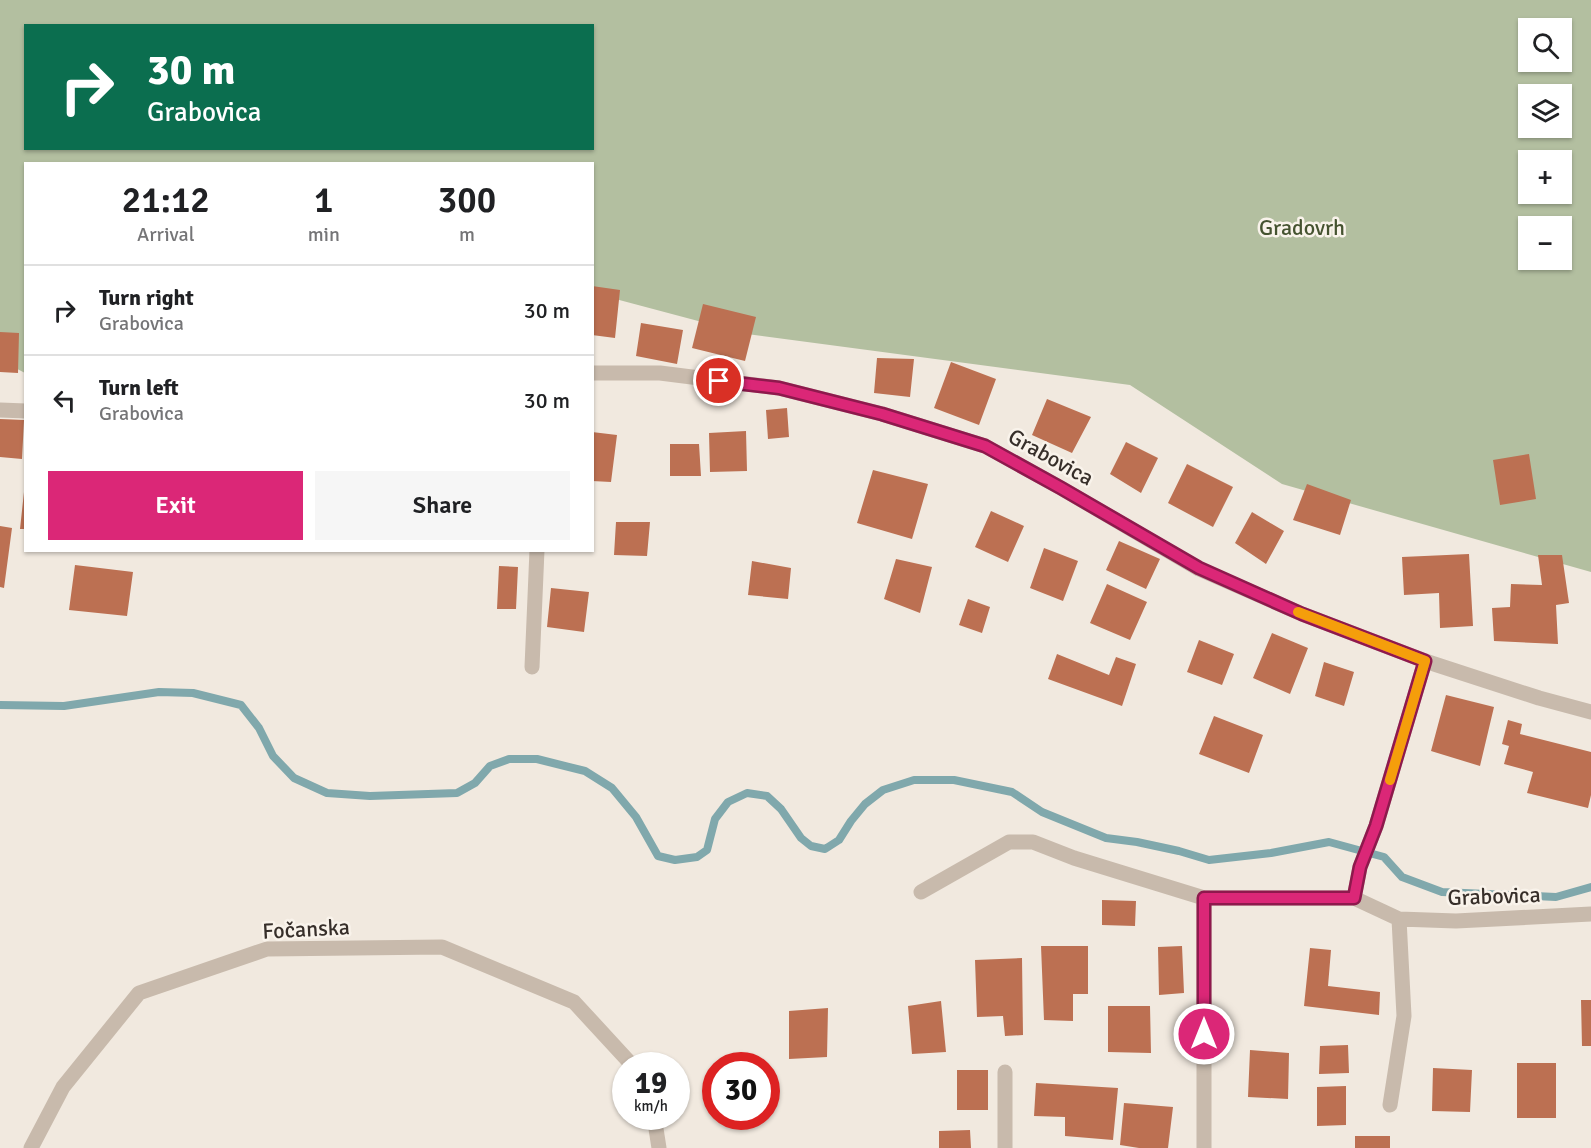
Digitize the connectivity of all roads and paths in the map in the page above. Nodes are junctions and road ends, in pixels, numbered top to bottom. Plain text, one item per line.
1 (594, 373) edge
2 (0, 410) edge
3 (24, 411) edge
4 (537, 552) edge
5 (1425, 661) junction
6 (532, 667) dead end
7 (1591, 712) edge
8 (921, 892) dead end
9 (1204, 898) junction
10 (1354, 898) junction
11 (1591, 914) edge
12 (1400, 919) junction
13 (620, 1052) edge
14 (1005, 1072) dead end
15 (1390, 1105) dead end
16 (656, 1130) edge
17 (32, 1148) edge
18 (659, 1148) edge
19 (1005, 1148) edge
20 (1204, 1148) edge

1 - 5 street, Grabovica
2 - 3 street
4 - 6 street
5 - 7 street, Grabovica
5 - 10 street
8 - 9 street, Grabovica
9 - 10 street, Grabovica
9 - 20 street
10 - 12 street, Grabovica
11 - 12 street, Grabovica
12 - 15 street
13 - 17 street, Fočanska
14 - 19 street
16 - 18 street

